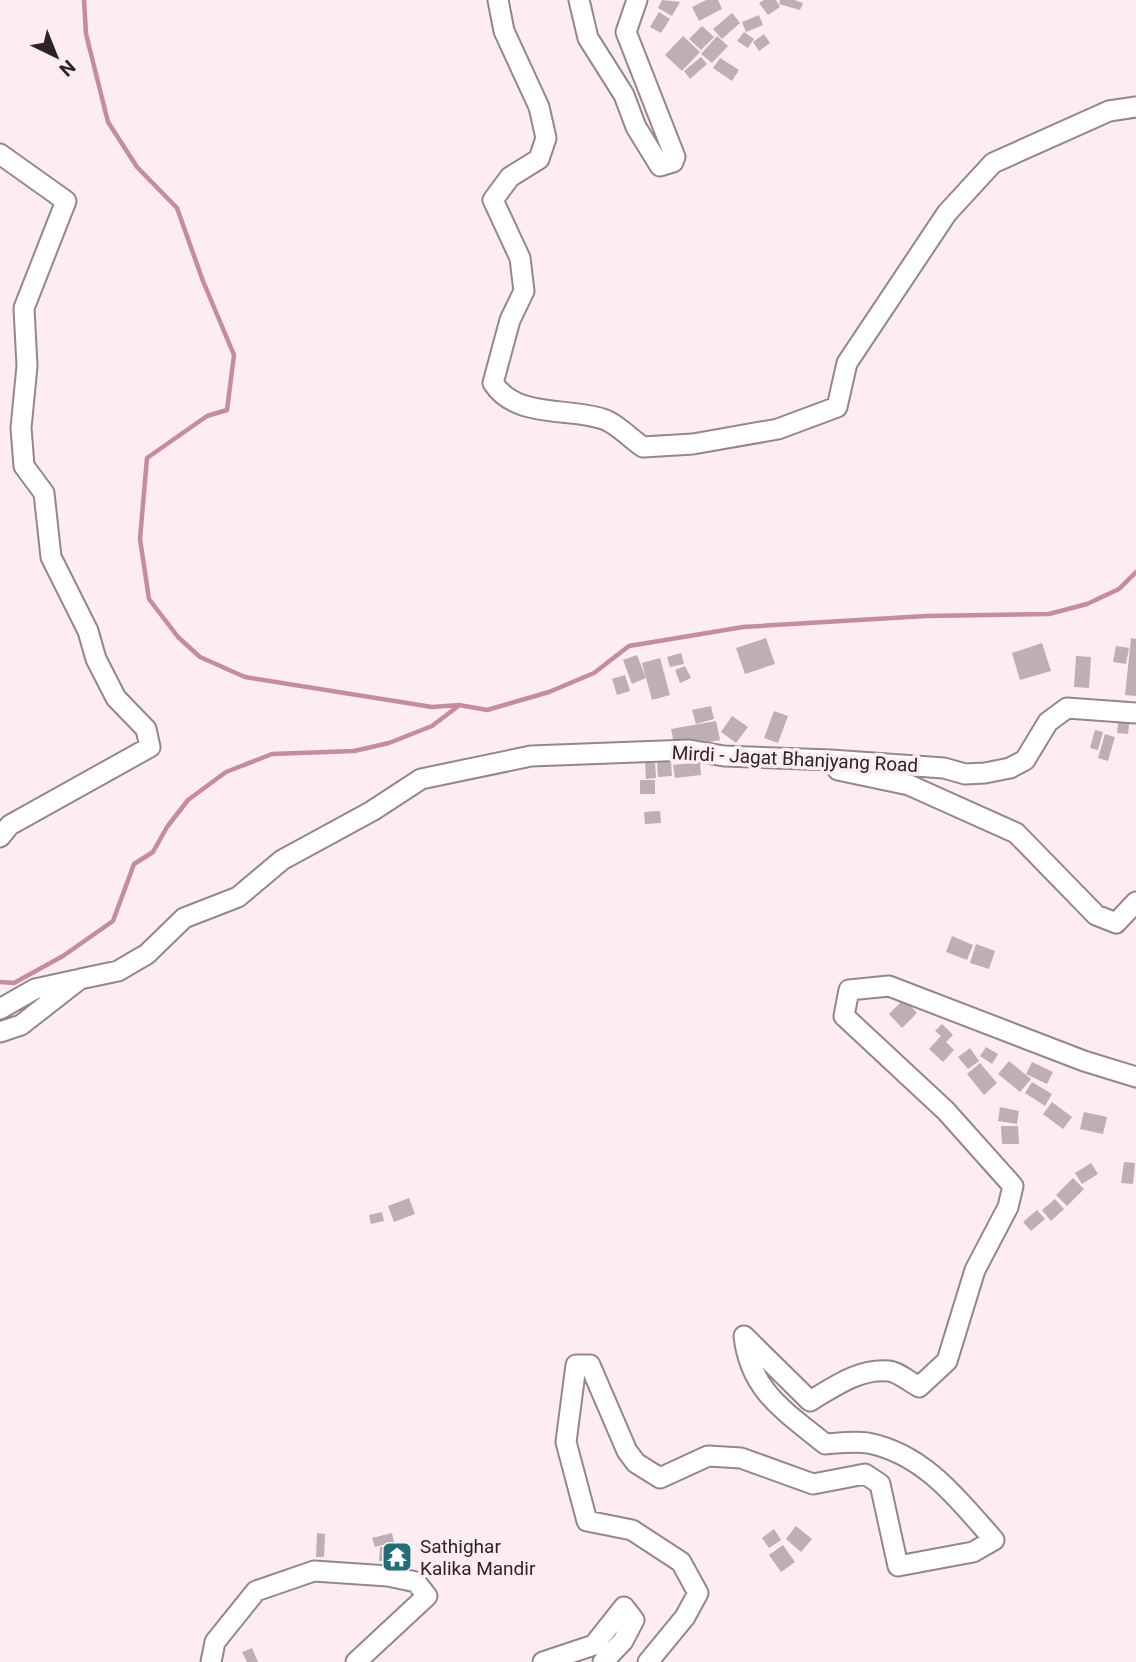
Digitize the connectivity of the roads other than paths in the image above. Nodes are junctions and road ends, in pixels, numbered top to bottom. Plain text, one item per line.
1 (498, 0) edge
2 (579, 0) edge
3 (637, 0) edge
4 (1136, 107) edge
5 (0, 154) edge
6 (1136, 713) edge
7 (775, 757) junction
8 (0, 837) edge
9 (1136, 902) edge
10 (80, 979) junction
11 (0, 1009) edge
12 (0, 1032) edge
13 (1136, 1077) edge
14 (211, 1662) edge
15 (356, 1662) edge
16 (543, 1662) edge
17 (603, 1662) edge
18 (648, 1662) edge

1 - 4 street
2 - 3 street
5 - 8 street
6 - 7 street, Mirdi - Jagat Bhanjyang Road
7 - 9 street
7 - 10 street, Mirdi - Jagat Bhanjyang Road
10 - 11 street
10 - 12 street, Mirdi - Jagat Bhanjyang Road
13 - 18 street
14 - 15 street
16 - 17 street

